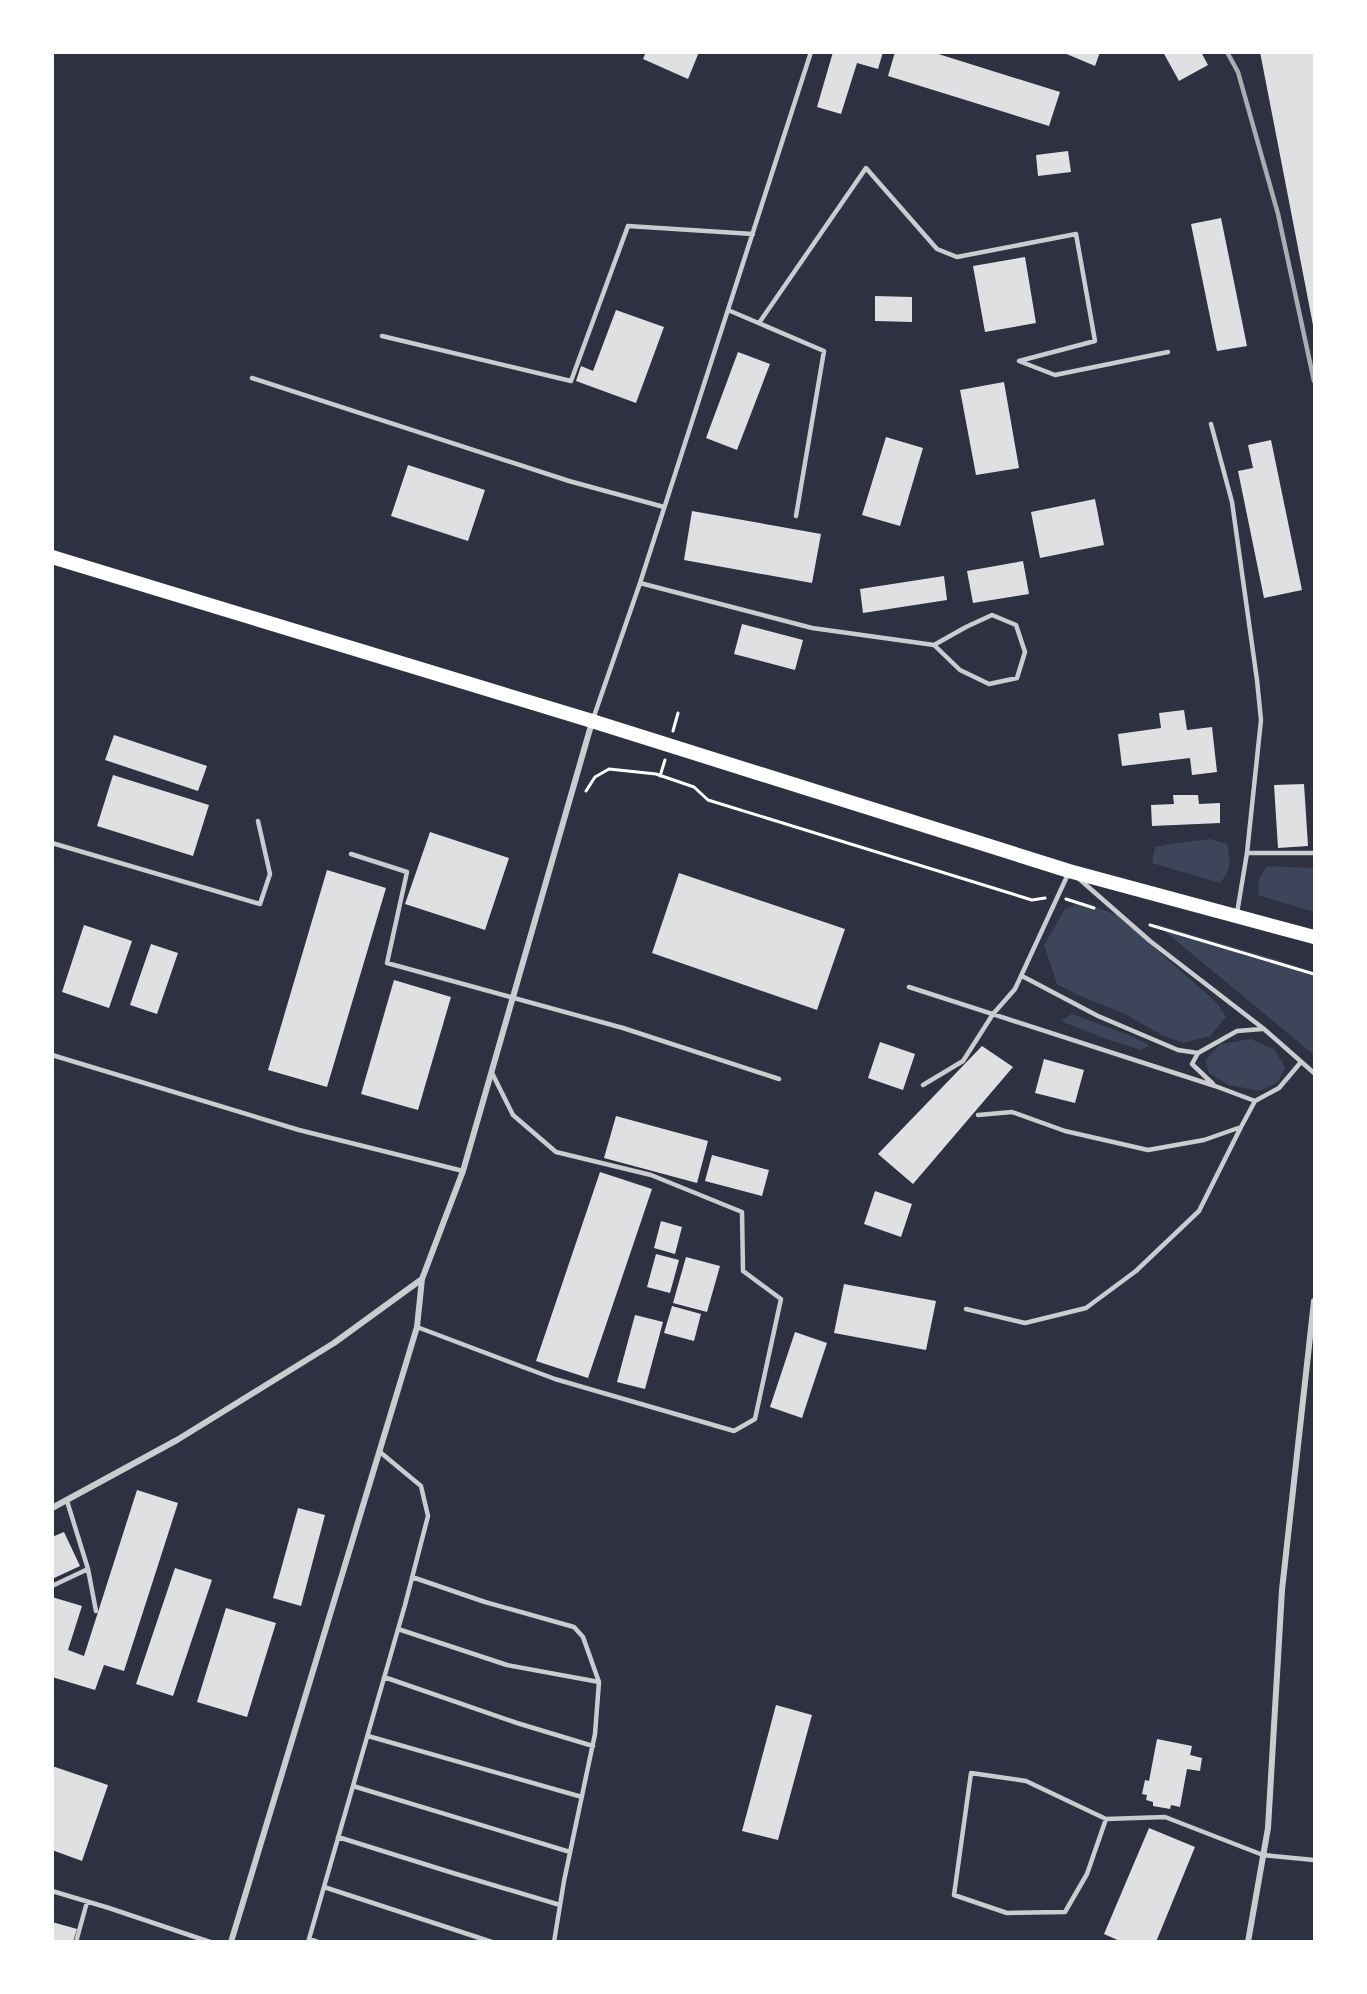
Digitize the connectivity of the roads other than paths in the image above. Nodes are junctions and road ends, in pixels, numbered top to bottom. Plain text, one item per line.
1 (811, 52) edge
2 (753, 234) junction
3 (728, 310) junction
4 (759, 323) junction
5 (382, 336) dead end
6 (1168, 352) dead end
7 (252, 378) dead end
8 (1211, 424) dead end
9 (664, 507) junction
10 (796, 516) dead end
11 (52, 557) edge
12 (639, 583) junction
13 (934, 645) junction
14 (592, 721) junction
15 (258, 821) dead end
16 (52, 843) edge
17 (1247, 853) junction
18 (1314, 853) edge
19 (351, 854) dead end
20 (1069, 871) junction
21 (1236, 915) junction
22 (1314, 937) edge
23 (1022, 976) junction
24 (909, 987) dead end
25 (514, 999) junction
26 (993, 1014) junction
27 (1264, 1029) junction
28 (1198, 1053) junction
29 (52, 1055) edge
30 (1301, 1062) junction
31 (492, 1073) junction
32 (1314, 1073) edge
33 (779, 1079) dead end
34 (923, 1085) dead end
35 (1215, 1086) junction
36 (1255, 1101) junction
37 (978, 1115) dead end
38 (1240, 1126) junction
39 (463, 1171) junction
40 (422, 1279) junction
41 (1314, 1301) edge
42 (966, 1309) dead end
43 (417, 1327) junction
44 (381, 1452) junction
45 (67, 1501) junction
46 (52, 1508) edge
47 (88, 1569) junction
48 (412, 1577) junction
49 (52, 1586) edge
50 (96, 1611) dead end
51 (398, 1629) junction
52 (384, 1677) junction
53 (599, 1683) junction
54 (368, 1736) junction
55 (593, 1746) junction
56 (353, 1786) junction
57 (582, 1797) junction
58 (1106, 1819) junction
59 (338, 1837) junction
60 (570, 1852) junction
61 (1263, 1855) junction
62 (1314, 1860) edge
63 (324, 1887) junction
64 (52, 1891) edge
65 (87, 1902) junction
66 (560, 1905) junction
67 (76, 1941) edge
68 (210, 1941) edge
69 (231, 1941) edge
70 (318, 1941) edge
71 (492, 1941) edge
72 (554, 1941) edge
73 (1248, 1941) edge

1 - 2 lane
2 - 3 lane
2 - 5 lane
3 - 4 lane
3 - 9 lane
4 - 6 lane
4 - 10 lane
7 - 9 lane
8 - 17 lane
9 - 12 lane
11 - 14 main road
12 - 13 lane
12 - 14 lane
13 - 13 lane
14 - 20 main road
14 - 25 street
15 - 16 lane
17 - 18 lane
17 - 21 lane
19 - 25 lane
20 - 21 main road
20 - 23 lane
20 - 27 lane
21 - 22 main road
23 - 26 lane
23 - 28 lane
24 - 26 lane
25 - 31 street
25 - 33 lane
26 - 34 lane
26 - 35 lane
27 - 28 lane
27 - 30 lane
28 - 35 lane
29 - 39 lane
30 - 32 lane
30 - 36 lane
31 - 39 street
31 - 43 lane
35 - 36 lane
36 - 38 lane
37 - 38 lane
38 - 42 lane
39 - 40 street
40 - 43 street
40 - 45 street
41 - 61 street
43 - 44 street
44 - 48 lane
44 - 69 street
45 - 46 street
45 - 47 lane
47 - 49 lane
47 - 50 lane
48 - 51 lane
48 - 53 lane
51 - 52 lane
51 - 53 lane
52 - 54 lane
52 - 55 lane
53 - 55 lane
54 - 56 lane
54 - 57 lane
55 - 57 lane
56 - 59 lane
56 - 60 lane
57 - 60 lane
58 - 58 lane
58 - 61 lane
59 - 63 lane
59 - 66 lane
60 - 66 lane
61 - 62 lane
61 - 73 street
63 - 70 lane
63 - 71 lane
64 - 65 lane
65 - 67 lane
65 - 68 lane
66 - 72 lane

